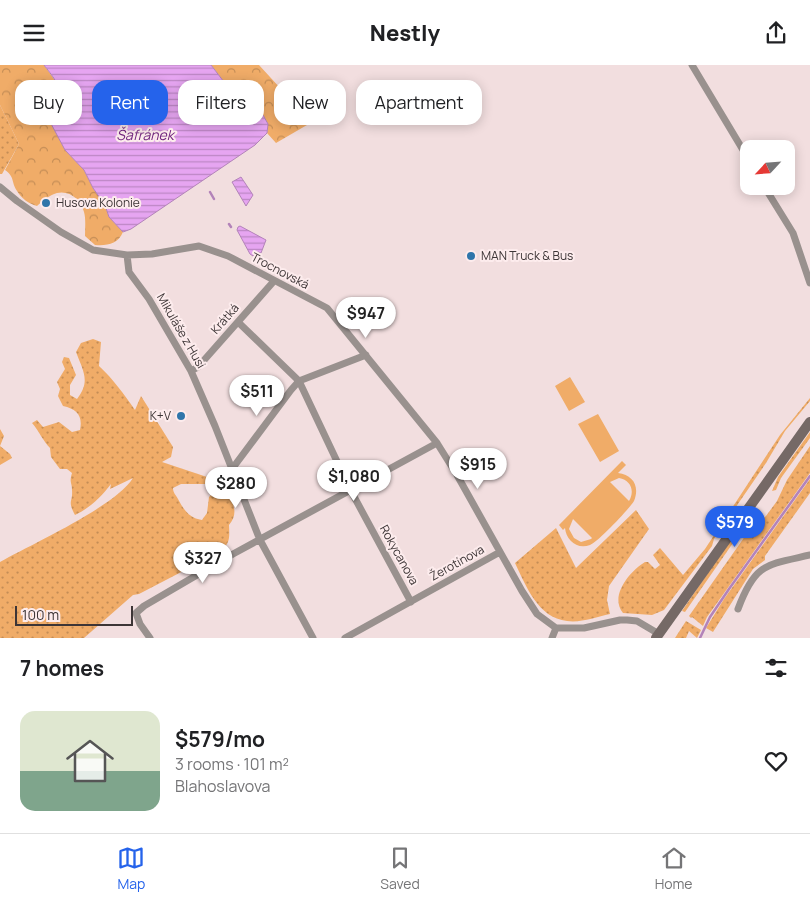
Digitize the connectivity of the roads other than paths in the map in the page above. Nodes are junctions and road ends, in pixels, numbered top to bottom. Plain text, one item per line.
1 (692, 65) edge
2 (740, 145) edge
3 (0, 187) edge
4 (769, 195) edge
5 (128, 255) junction
6 (274, 281) junction
7 (810, 283) edge
8 (238, 322) junction
9 (366, 355) junction
10 (191, 371) junction
11 (299, 381) junction
12 (810, 422) edge
13 (437, 443) junction
14 (232, 469) junction
15 (223, 473) dead end
16 (351, 491) junction
17 (260, 540) junction
18 (500, 551) junction
19 (810, 555) edge
20 (411, 601) junction
21 (738, 609) dead end
22 (556, 627) junction
23 (657, 636) edge
24 (150, 638) edge
25 (313, 638) edge
26 (345, 638) edge
27 (552, 638) edge

1 - 2 street
3 - 5 street, Trocnovská
4 - 7 street
5 - 6 street, Trocnovská
5 - 10 street, Mikuláše z Husi
6 - 8 street, Krátká
6 - 9 street, Trocnovská
8 - 10 street, Krátká
8 - 11 street, Rokycanova
9 - 11 street
9 - 13 street, Trocnovská
10 - 14 street, Mikuláše z Husi
11 - 14 street
11 - 16 street, Rokycanova
12 - 23 main road
13 - 16 street
13 - 18 street, Trocnovská
14 - 15 street
14 - 17 street, Mikuláše z Husi
16 - 17 street
16 - 20 street, Rokycanova
17 - 24 street
17 - 25 street, Mikuláše z Husi
18 - 20 street, Žerotínova
18 - 22 street, Trocnovská
19 - 21 street
20 - 26 street, Žerotínova
22 - 23 street
22 - 27 street

